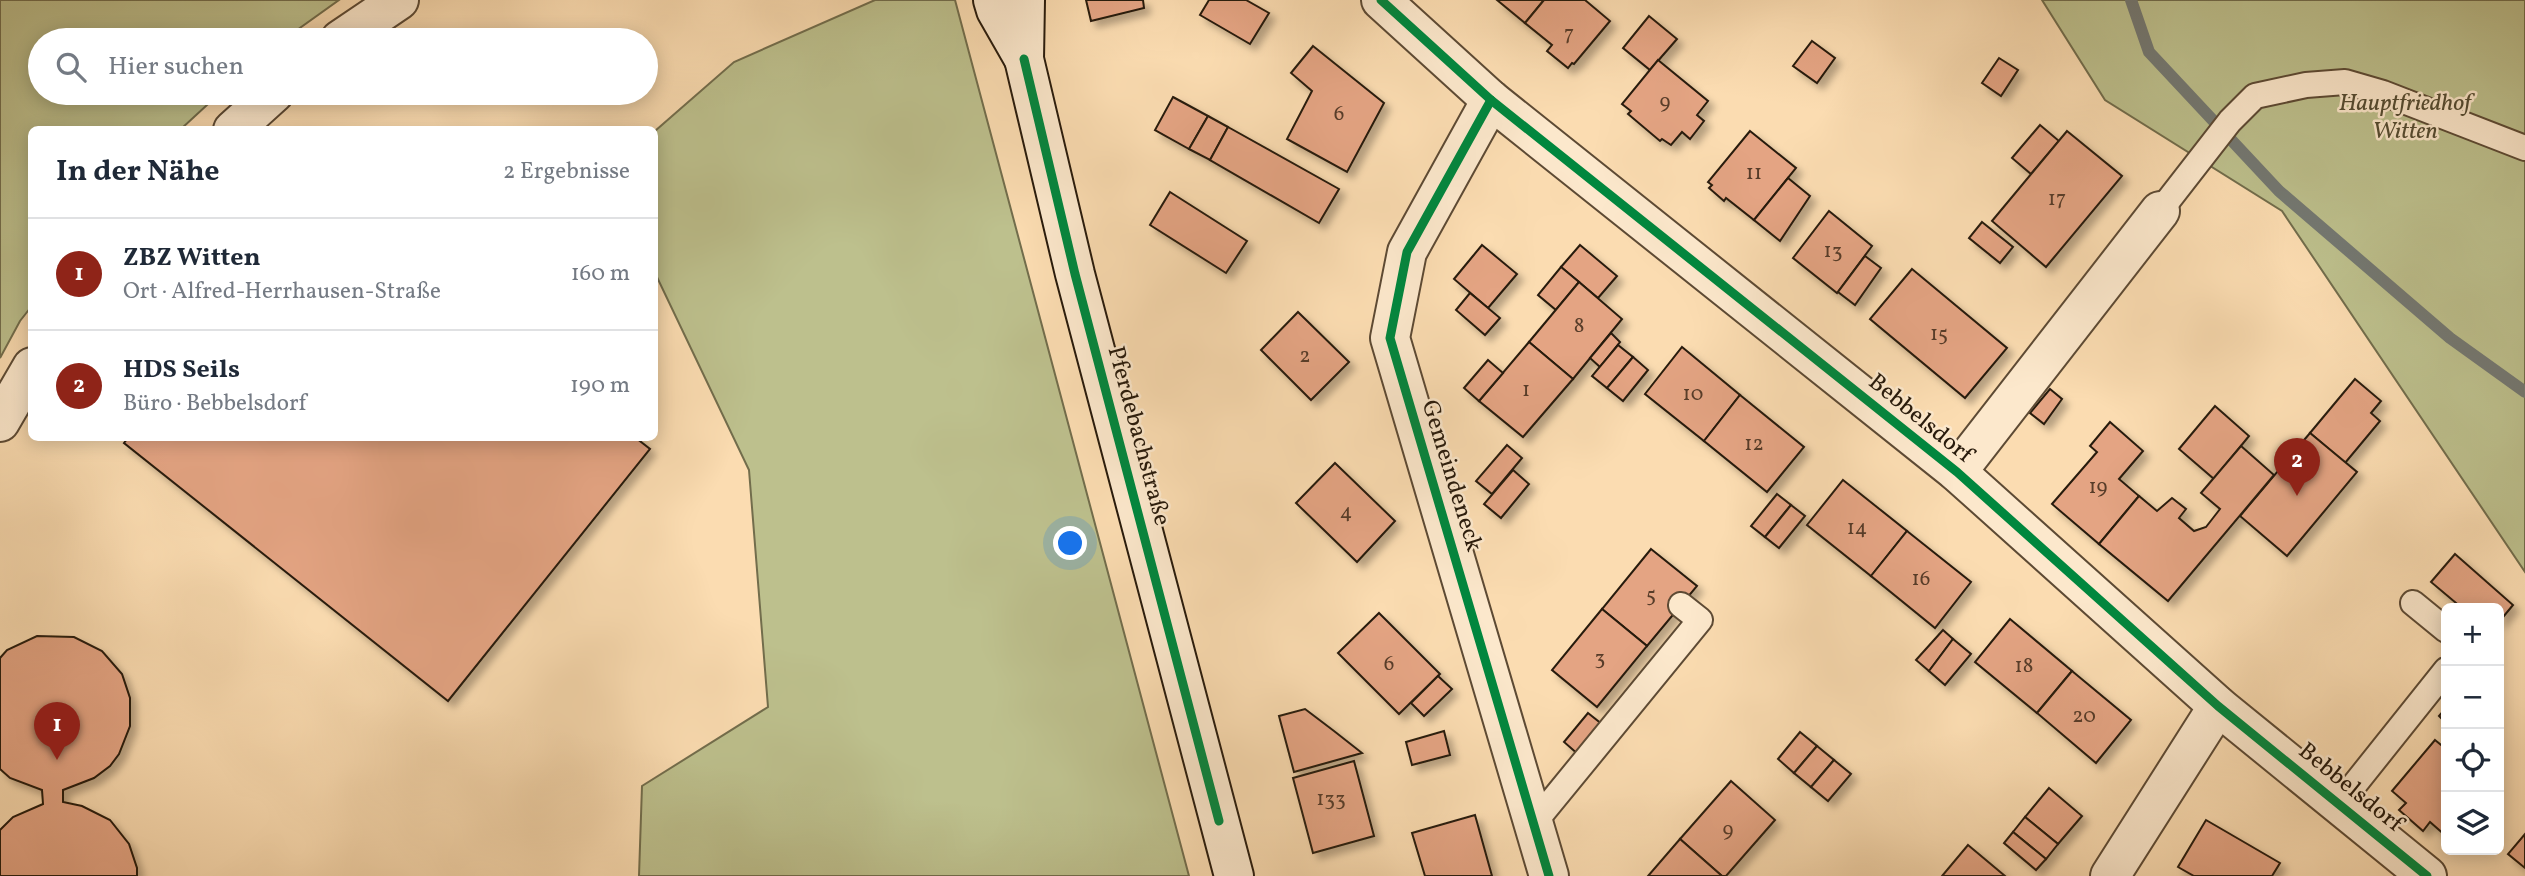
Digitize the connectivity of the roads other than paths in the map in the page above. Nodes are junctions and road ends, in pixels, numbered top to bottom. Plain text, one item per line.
1 (399, 0) edge
2 (993, 0) edge
3 (1026, 0) edge
4 (1381, 0) edge
5 (358, 28) edge
6 (1024, 59) junction
7 (1491, 100) junction
8 (261, 105) edge
9 (237, 126) edge
10 (2525, 148) edge
11 (2160, 211) joint
12 (28, 375) edge
13 (0, 422) edge
14 (1957, 472) junction
15 (2413, 603) dead end
16 (1681, 605) dead end
17 (2441, 626) edge
18 (2441, 676) edge
19 (2218, 706) junction
20 (2339, 804) junction
21 (1534, 823) junction
22 (1234, 876) edge
23 (1549, 876) edge
24 (2110, 876) edge
25 (2427, 876) edge

1 - 5 street
2 - 6 street, Pferdebachstraße
3 - 6 street, Pferdebachstraße
4 - 7 street, Bebbelsdorf
6 - 22 street, Pferdebachstraße
7 - 14 street, Bebbelsdorf
7 - 21 street, Gemeindeneck
8 - 9 street
10 - 11 lane
11 - 14 street, Bebbelsdorf
12 - 13 street
14 - 19 street, Bebbelsdorf
15 - 17 lane
16 - 21 lane
18 - 20 lane
19 - 20 street, Bebbelsdorf
19 - 24 street
20 - 25 street, Bebbelsdorf
21 - 23 street, Gemeindeneck

